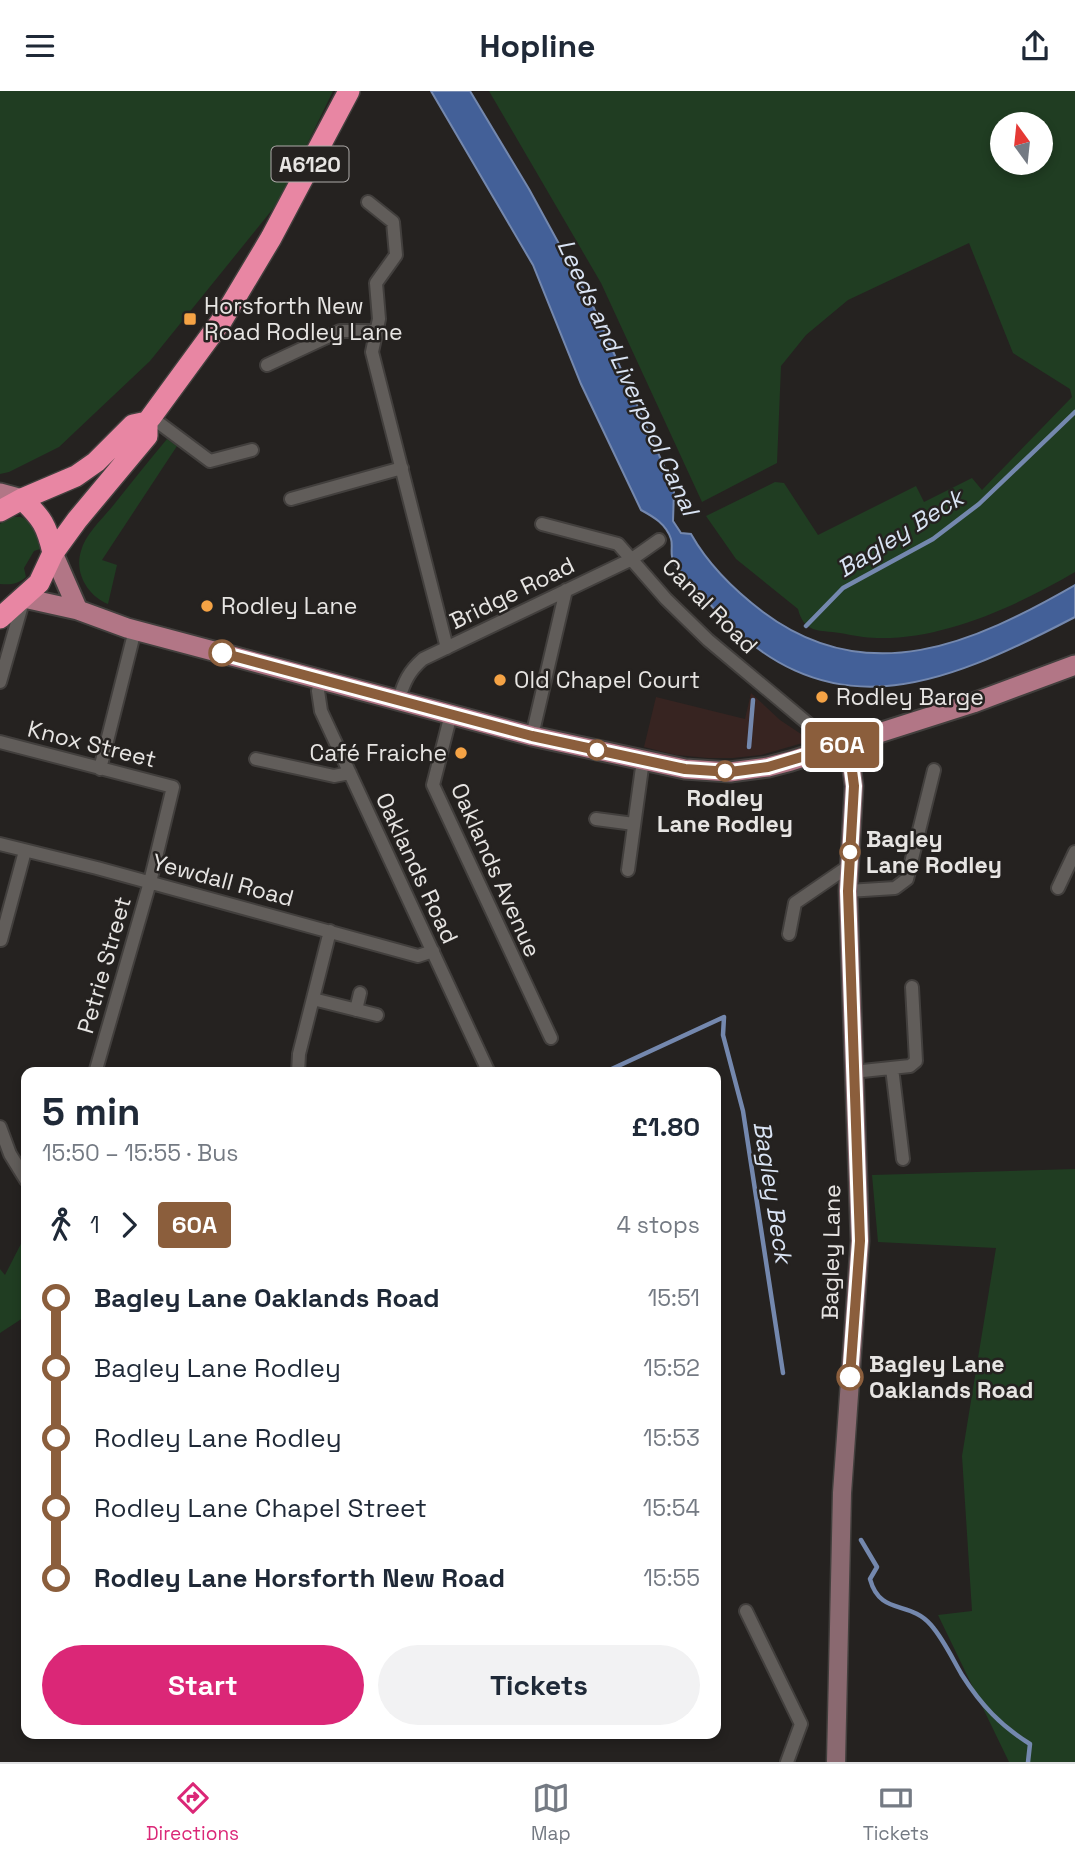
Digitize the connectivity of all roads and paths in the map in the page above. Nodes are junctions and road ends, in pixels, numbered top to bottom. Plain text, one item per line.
1 (349, 91) edge
2 (368, 202) dead end
3 (376, 331) junction
4 (267, 365) dead end
5 (149, 419) junction
6 (252, 450) dead end
7 (402, 468) junction
8 (0, 493) edge
9 (22, 499) junction
10 (291, 499) dead end
11 (0, 511) edge
12 (541, 524) dead end
13 (659, 540) dead end
14 (53, 553) junction
15 (632, 559) junction
16 (566, 590) junction
17 (0, 594) edge
18 (24, 598) junction
19 (78, 610) junction
20 (0, 618) edge
21 (135, 631) junction
22 (447, 648) junction
23 (1075, 665) edge
24 (321, 679) junction
25 (0, 682) edge
26 (399, 699) junction
27 (450, 714) junction
28 (532, 736) junction
29 (0, 742) edge
30 (841, 745) junction
31 (256, 758) dead end
32 (643, 760) junction
33 (100, 769) junction
34 (934, 770) dead end
35 (350, 773) junction
36 (173, 787) joint
37 (596, 819) dead end
38 (634, 824) junction
39 (0, 844) edge
40 (25, 851) junction
41 (1075, 852) edge
42 (849, 866) junction
43 (628, 870) dead end
44 (150, 882) junction
45 (1058, 888) dead end
46 (848, 891) junction
47 (4, 916) edge
48 (330, 931) junction
49 (789, 935) dead end
50 (1, 940) edge
51 (433, 951) junction
52 (912, 987) dead end
53 (360, 993) dead end
54 (313, 999) junction
55 (356, 1010) junction
56 (377, 1015) dead end
57 (551, 1038) dead end
58 (97, 1067) edge
59 (298, 1067) edge
60 (486, 1067) edge
61 (892, 1069) junction
62 (853, 1072) junction
63 (0, 1127) edge
64 (902, 1159) dead end
65 (21, 1172) edge
66 (746, 1611) dead end
67 (786, 1762) edge
68 (836, 1762) edge

1 - 5 highway, A6120
2 - 3 street
3 - 4 street
3 - 7 street
5 - 6 street
5 - 9 highway, A6120
5 - 14 highway, A6120
7 - 10 street
7 - 22 street
8 - 9 main road
9 - 11 highway, A6120
9 - 14 highway
12 - 15 street, Canal Road
13 - 15 street, Bridge Road
14 - 18 highway, A6120
14 - 19 main road
15 - 16 street, Bridge Road
15 - 30 street, Canal Road
16 - 22 street, Bridge Road
16 - 28 street
17 - 18 highway
18 - 19 main road
18 - 20 highway, A6120
18 - 25 street
19 - 21 main road
21 - 24 main road
21 - 33 street
22 - 26 street, Bridge Road
23 - 30 main road
24 - 26 main road
24 - 35 street, Oaklands Road
26 - 27 main road
27 - 28 main road
27 - 57 street, Oaklands Avenue
28 - 32 main road
29 - 33 street, Knox Street
30 - 32 main road
30 - 42 street, Bagley Lane
31 - 35 street
32 - 38 street
33 - 36 street, Knox Street
34 - 46 street
35 - 51 street, Oaklands Road
36 - 44 street, Petrie Street
37 - 38 street
38 - 43 street
39 - 40 street, Yewdall Road
40 - 44 street, Yewdall Road
40 - 47 street
41 - 45 street
42 - 46 street, Bagley Lane
42 - 49 street
44 - 48 street, Yewdall Road
44 - 58 street, Petrie Street
46 - 62 street, Bagley Lane
47 - 50 street
48 - 51 street, Yewdall Road
48 - 54 street
51 - 60 street, Oaklands Road
52 - 61 street
53 - 55 street
54 - 55 street
54 - 59 street
55 - 56 street
61 - 62 street
61 - 64 street
62 - 68 street, Bagley Lane
63 - 65 street
66 - 67 street

